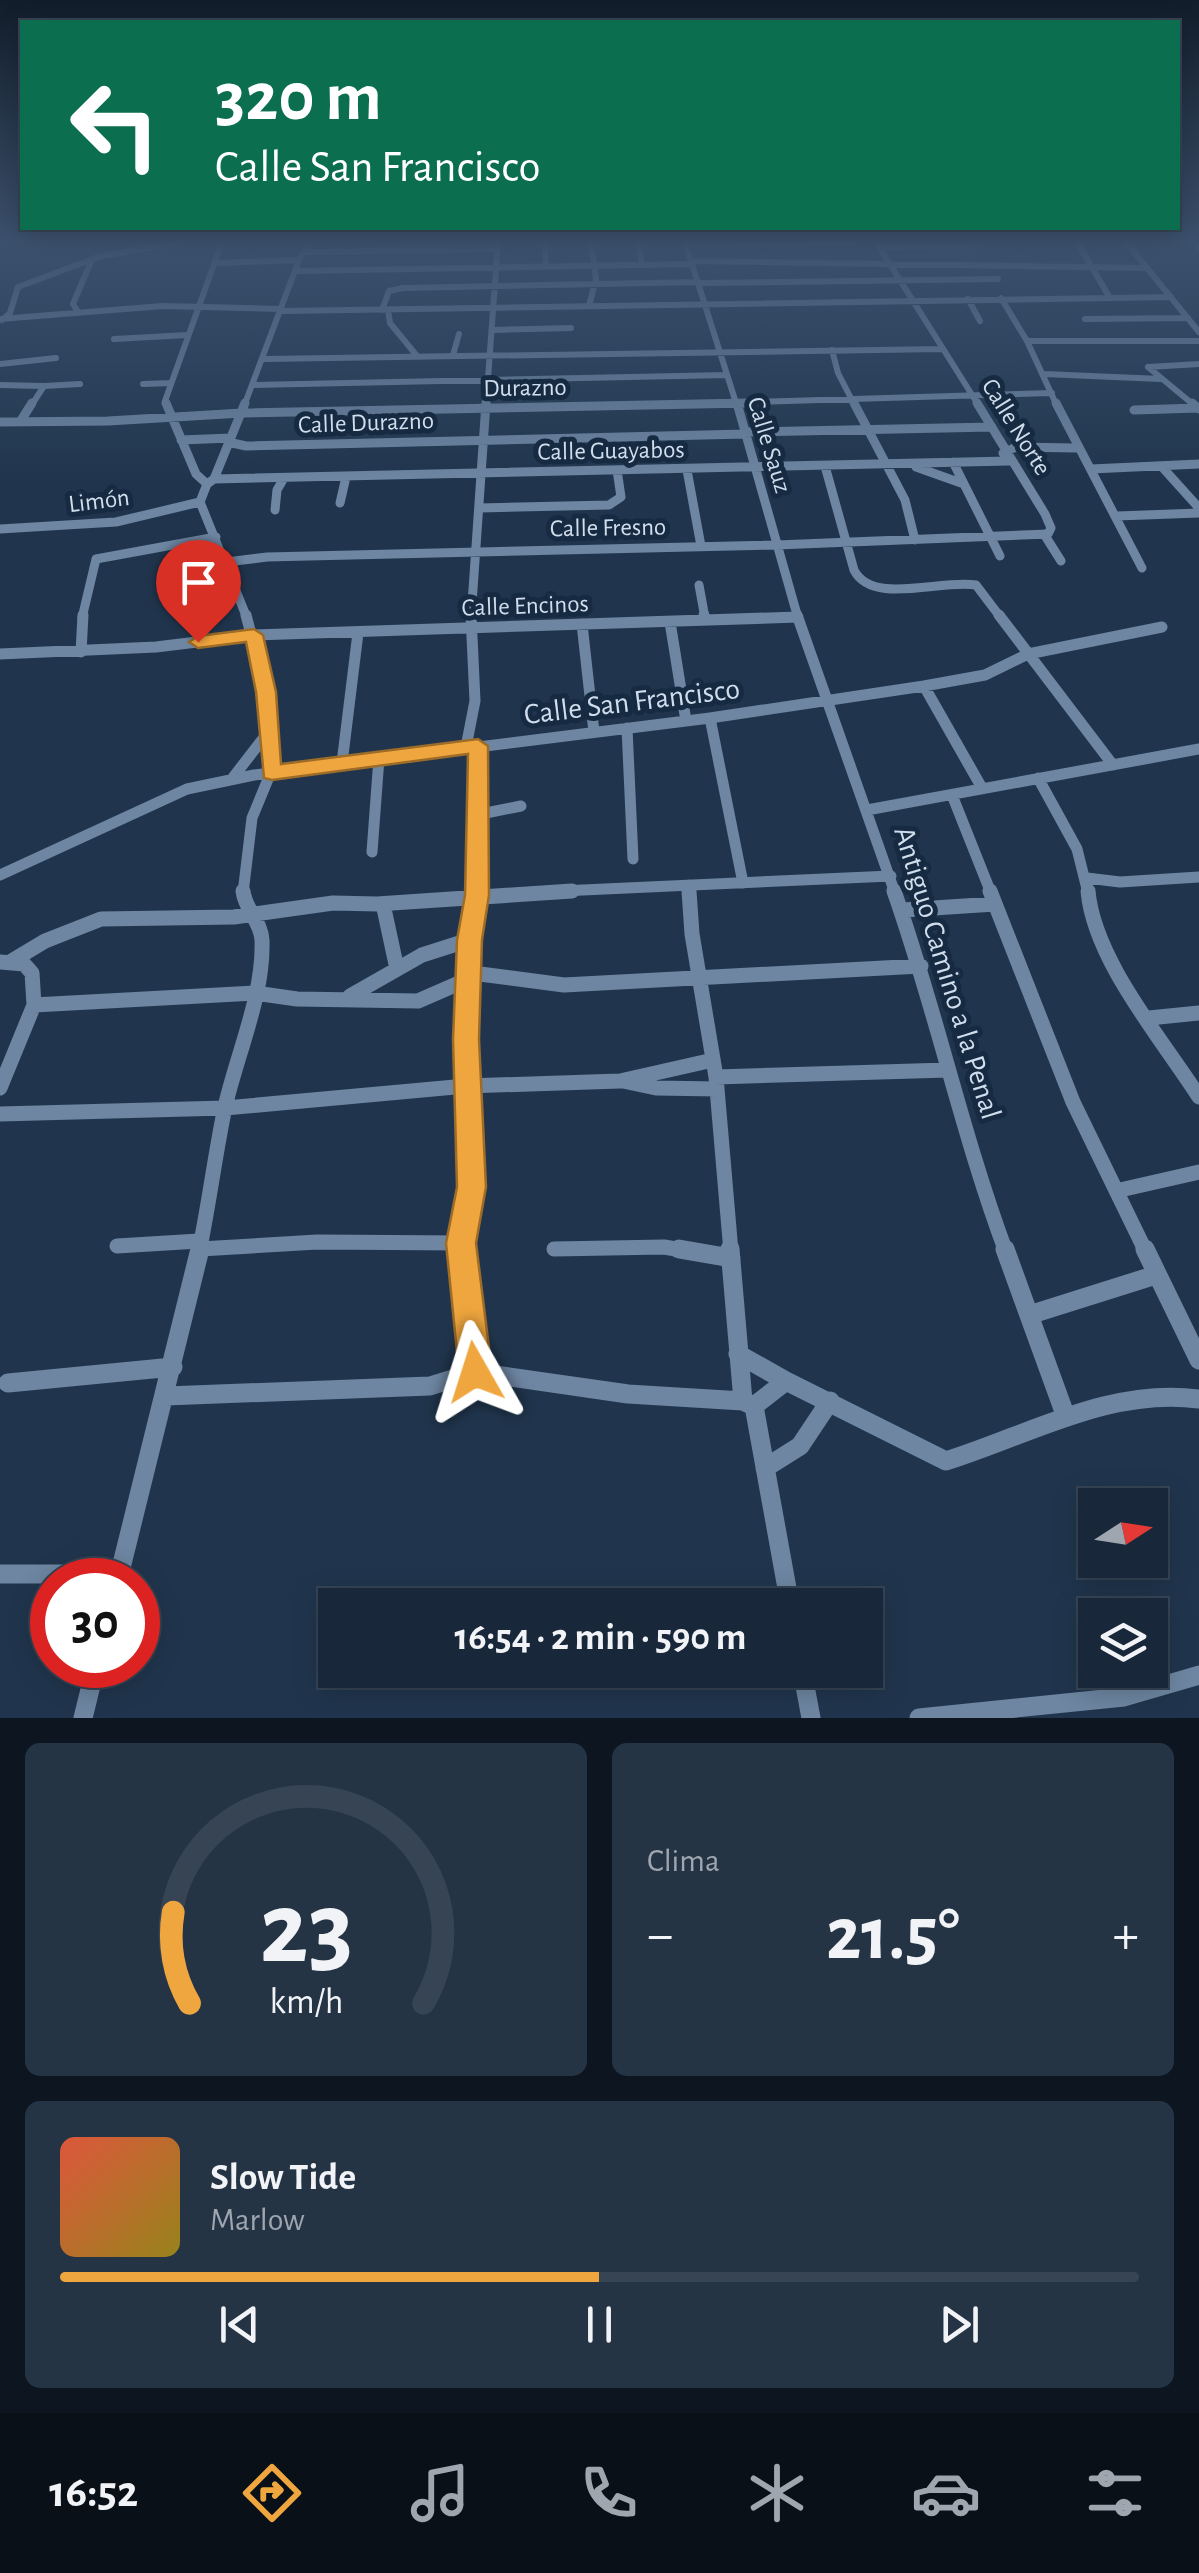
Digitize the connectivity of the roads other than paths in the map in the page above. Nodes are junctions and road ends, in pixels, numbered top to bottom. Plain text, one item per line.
1 (192, 322) edge
2 (277, 322) edge
3 (390, 322) edge
4 (493, 322) edge
5 (711, 322) edge
6 (927, 322) edge
7 (1017, 322) edge
8 (571, 328) dead end
9 (493, 330) junction
10 (187, 334) junction
11 (458, 334) dead end
12 (114, 339) dead end
13 (401, 341) junction
14 (1027, 341) junction
15 (1199, 341) edge
16 (942, 348) junction
17 (832, 350) junction
18 (720, 351) junction
19 (492, 354) junction
20 (453, 355) junction
21 (421, 356) junction
22 (395, 357) junction
23 (56, 358) dead end
24 (264, 359) junction
25 (0, 364) edge
26 (1199, 364) edge
27 (1044, 374) junction
28 (727, 375) junction
29 (491, 376) junction
30 (1160, 378) junction
31 (417, 382) junction
32 (170, 383) junction
33 (80, 384) dead end
34 (143, 384) dead end
35 (0, 385) edge
36 (253, 385) junction
37 (44, 386) junction
38 (1052, 393) junction
39 (1184, 396) junction
40 (1199, 396) edge
41 (974, 397) junction
42 (852, 400) junction
43 (735, 403) junction
44 (1198, 408) edge
45 (488, 409) junction
46 (1134, 410) dead end
47 (242, 413) junction
48 (173, 417) junction
49 (0, 422) edge
50 (20, 422) junction
51 (992, 427) junction
52 (869, 432) junction
53 (744, 433) junction
54 (485, 439) junction
55 (181, 440) junction
56 (998, 440) junction
57 (228, 444) junction
58 (1016, 447) junction
59 (1076, 448) junction
60 (1006, 457) junction
61 (954, 462) junction
62 (884, 464) junction
63 (909, 464) junction
64 (1199, 464) edge
65 (825, 466) junction
66 (757, 467) junction
67 (1163, 468) junction
68 (1091, 469) junction
69 (617, 470) junction
70 (688, 470) junction
71 (481, 474) junction
72 (346, 477) junction
73 (284, 478) junction
74 (210, 482) junction
75 (961, 483) junction
76 (200, 502) junction
77 (340, 504) dead end
78 (480, 508) junction
79 (275, 510) dead end
80 (1199, 510) edge
81 (1117, 516) junction
82 (0, 530) edge
83 (1046, 534) junction
84 (216, 537) junction
85 (990, 538) junction
86 (915, 540) junction
87 (848, 542) junction
88 (777, 545) junction
89 (701, 546) junction
90 (478, 552) junction
91 (1000, 556) dead end
92 (1061, 561) dead end
93 (227, 562) junction
94 (1142, 568) dead end
95 (699, 585) dead end
96 (798, 618) junction
97 (705, 620) junction
98 (670, 622) junction
99 (582, 624) junction
100 (1162, 627) dead end
101 (470, 628) junction
102 (358, 633) junction
103 (254, 635) junction
104 (81, 652) junction
105 (0, 654) edge
106 (1028, 654) junction
107 (924, 686) junction
108 (829, 700) junction
109 (710, 718) junction
110 (686, 721) junction
111 (626, 728) junction
112 (269, 730) junction
113 (594, 732) junction
114 (472, 746) junction
115 (1197, 753) edge
116 (379, 758) junction
117 (342, 763) junction
118 (1113, 764) junction
119 (272, 772) junction
120 (1038, 778) junction
121 (230, 780) junction
122 (982, 788) junction
123 (952, 795) junction
124 (520, 806) dead end
125 (867, 810) junction
126 (476, 815) junction
127 (372, 852) dead end
128 (633, 860) dead end
129 (0, 875) edge
130 (891, 876) junction
131 (1199, 877) edge
132 (1087, 878) junction
133 (743, 883) junction
134 (688, 885) junction
135 (477, 895) junction
136 (382, 904) junction
137 (995, 904) junction
138 (903, 910) junction
139 (250, 912) junction
140 (470, 940) junction
141 (5, 962) edge
142 (921, 966) junction
143 (397, 969) junction
144 (471, 975) junction
145 (699, 976) junction
146 (255, 993) junction
147 (349, 997) junction
148 (34, 1005) junction
149 (1199, 1013) edge
150 (1150, 1018) junction
151 (948, 1070) junction
152 (716, 1075) junction
153 (620, 1081) junction
154 (466, 1086) junction
155 (0, 1088) edge
156 (1199, 1097) edge
157 (225, 1108) junction
158 (0, 1114) edge
159 (1199, 1172) edge
160 (1120, 1190) junction
161 (461, 1243) junction
162 (199, 1245) junction
163 (117, 1246) dead end
164 (554, 1250) dead end
165 (730, 1258) junction
166 (1156, 1275) junction
167 (1029, 1315) junction
168 (738, 1354) junction
169 (1199, 1360) edge
170 (173, 1367) junction
171 (475, 1372) junction
172 (786, 1381) junction
173 (8, 1383) dead end
174 (166, 1396) junction
175 (1199, 1398) edge
176 (830, 1401) junction
177 (748, 1403) junction
178 (1066, 1417) junction
179 (765, 1468) junction
180 (124, 1558) edge
181 (0, 1574) edge
182 (30, 1575) edge
183 (787, 1588) edge
184 (1199, 1675) edge
185 (90, 1688) edge
186 (805, 1688) edge
187 (83, 1718) edge
188 (811, 1718) edge
189 (919, 1718) edge

1 - 10 street
2 - 24 street
3 - 13 street
4 - 9 street
5 - 18 street, Calle Sauz
6 - 16 street, Calle Norte
7 - 14 street
8 - 9 street
9 - 19 street
10 - 12 street
10 - 32 street
11 - 20 street
13 - 21 street
13 - 22 street
14 - 15 street
14 - 27 street
16 - 17 street
16 - 41 street, Calle Norte
17 - 18 street
17 - 42 street
18 - 19 street
18 - 28 street, Calle Sauz
19 - 20 street
19 - 29 street
20 - 21 street
21 - 22 street
21 - 31 street
22 - 24 street
23 - 25 street
24 - 36 street
26 - 30 street
27 - 30 street
27 - 38 street
28 - 29 street
28 - 43 street, Calle Sauz
29 - 31 street
29 - 45 street
30 - 39 street
31 - 36 street
32 - 34 street
32 - 48 street
33 - 37 street
35 - 37 street
36 - 47 street
37 - 50 street
38 - 41 street, Durazno
38 - 59 street
39 - 40 street
39 - 44 street
41 - 42 street, Durazno
41 - 51 street, Calle Norte
42 - 43 street, Durazno
42 - 52 street
43 - 45 street, Durazno
43 - 53 street, Calle Sauz
44 - 46 street
45 - 47 street, Durazno
45 - 54 street
47 - 48 street, Durazno
47 - 57 street
48 - 50 street, Durazno
48 - 55 street
49 - 50 street, Durazno
51 - 52 street, Calle Durazno
51 - 56 street, Calle Norte
52 - 53 street, Calle Durazno
52 - 62 street
53 - 54 street, Calle Durazno
53 - 66 street, Calle Sauz
54 - 57 street, Calle Durazno
54 - 71 street
55 - 57 street, Calle Durazno
55 - 74 street
56 - 58 street
56 - 60 street, Calle Norte
57 - 74 street
58 - 59 street
58 - 60 street
59 - 68 street
60 - 61 street, Calle Guayabos
60 - 83 street, Calle Norte
61 - 63 street, Calle Guayabos
61 - 75 street
62 - 63 street, Calle Guayabos
62 - 65 street, Calle Guayabos
62 - 86 street
63 - 75 street
64 - 67 street
65 - 66 street, Calle Guayabos
65 - 87 street
66 - 70 street, Calle Guayabos
66 - 88 street, Calle Sauz
67 - 68 street
67 - 80 street
68 - 81 street
69 - 70 street, Calle Guayabos
69 - 71 street, Calle Guayabos
69 - 78 street
70 - 89 street
71 - 72 street, Calle Guayabos
71 - 78 street
72 - 73 street, Calle Guayabos
72 - 77 street
73 - 74 street, Calle Guayabos
73 - 79 street
74 - 76 street
75 - 85 street
76 - 82 street, Limón
76 - 84 street
78 - 90 street
80 - 81 street
81 - 94 street
83 - 85 street, Calle Fresno
83 - 92 street, Calle Norte
84 - 93 street
84 - 104 street
85 - 86 street, Calle Fresno
85 - 91 street
86 - 87 street, Calle Fresno
87 - 88 street, Calle Fresno
87 - 106 street
88 - 89 street, Calle Fresno
88 - 96 street, Antiguo Camino a la Penal
89 - 90 street, Calle Fresno
90 - 93 street, Calle Fresno
90 - 101 street
93 - 103 street
95 - 97 street
96 - 97 street, Calle Encinos
96 - 108 street, Antiguo Camino a la Penal
97 - 98 street, Calle Encinos
98 - 99 street, Calle Encinos
98 - 110 street
99 - 101 street, Calle Encinos
99 - 113 street
100 - 106 street, Calle San Francisco
101 - 102 street, Calle Encinos
101 - 114 street
102 - 103 street, Calle Encinos
102 - 117 street
103 - 104 street, Calle Encinos
103 - 112 street
104 - 105 street, Calle Encinos
106 - 107 street, Calle San Francisco
106 - 118 street
107 - 108 street, Calle San Francisco
107 - 122 street
108 - 109 street, Calle San Francisco
108 - 125 street, Antiguo Camino a la Penal
109 - 110 street, Calle San Francisco
109 - 133 street
110 - 111 street, Calle San Francisco
111 - 113 street, Calle San Francisco
111 - 128 street
112 - 119 street
112 - 121 street
113 - 114 street, Calle San Francisco
114 - 116 street, Calle San Francisco
114 - 126 street
115 - 118 street
116 - 117 street, Calle San Francisco
116 - 127 street
117 - 119 street, Calle San Francisco
118 - 120 street
119 - 121 street, Calle San Francisco
119 - 139 street
120 - 122 street
120 - 132 street
121 - 129 street, Calle San Francisco
122 - 123 street
123 - 125 street
123 - 137 street
124 - 126 street
125 - 130 street, Antiguo Camino a la Penal
126 - 135 street
130 - 133 street
130 - 138 street, Antiguo Camino a la Penal
131 - 132 street
132 - 150 street
133 - 134 street
134 - 135 street
134 - 145 street
135 - 136 street
135 - 140 street
136 - 139 street
136 - 143 street
137 - 138 street
137 - 160 street
138 - 142 street, Antiguo Camino a la Penal
139 - 141 street
139 - 146 street
140 - 143 street
140 - 144 street
141 - 148 street
142 - 145 street
142 - 151 street, Antiguo Camino a la Penal
143 - 147 street
144 - 145 street
144 - 147 street
144 - 154 street
145 - 152 street
146 - 147 street
146 - 148 street
146 - 157 street
148 - 155 street
149 - 150 street
150 - 156 street
151 - 152 street
151 - 167 street, Antiguo Camino a la Penal
152 - 153 street
152 - 153 street
152 - 165 street
153 - 154 street
154 - 157 street
154 - 161 street
157 - 158 street
157 - 162 street
159 - 160 street
160 - 166 street
161 - 162 street
161 - 171 street
162 - 163 street
162 - 170 street
164 - 165 street
165 - 168 street
166 - 167 street
166 - 169 street
167 - 178 street, Antiguo Camino a la Penal
168 - 172 street
168 - 177 street
170 - 173 street
170 - 174 street
171 - 174 street
171 - 177 street
172 - 176 street
172 - 177 street
174 - 180 street
175 - 178 street
176 - 178 street
176 - 179 street
177 - 179 street
179 - 183 street
181 - 182 street
184 - 189 street
185 - 187 street
186 - 188 street

